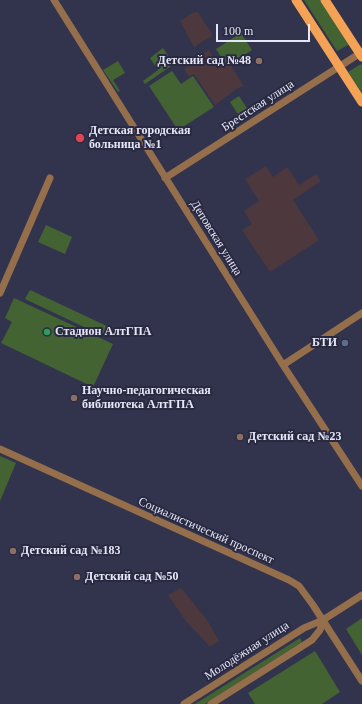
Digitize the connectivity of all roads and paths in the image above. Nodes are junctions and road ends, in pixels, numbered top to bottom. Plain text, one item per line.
1 (54, 0) edge
2 (296, 0) edge
3 (325, 0) edge
4 (361, 54) edge
5 (339, 67) junction
6 (362, 102) edge
7 (50, 178) dead end
8 (165, 178) junction
9 (0, 293) edge
10 (362, 313) edge
11 (283, 365) junction
12 (0, 449) edge
13 (362, 486) edge
14 (362, 595) edge
15 (323, 620) junction
16 (362, 681) edge
17 (184, 704) edge
18 (211, 704) edge

1 - 8 street, Деповская улица
2 - 5 main road
3 - 4 main road
4 - 5 street, Брестская улица
5 - 6 main road
5 - 8 street, Брестская улица
7 - 9 street
8 - 11 street, Деповская улица
10 - 11 street
11 - 13 street, Деповская улица
12 - 15 street, Социалистический проспект
14 - 15 street, Молодёжная улица
15 - 16 street, Социалистический проспект
15 - 17 street, Молодёжная улица
15 - 18 street, Молодёжная улица

